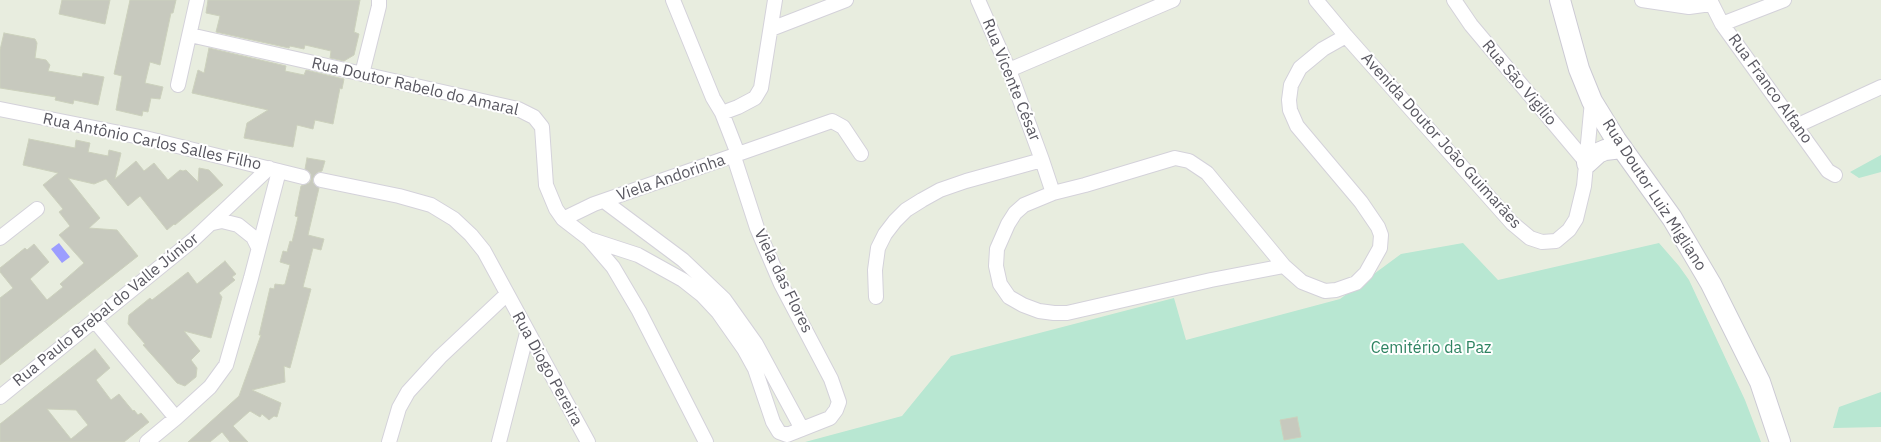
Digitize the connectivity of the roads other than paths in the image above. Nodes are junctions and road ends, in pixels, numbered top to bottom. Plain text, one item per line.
1 (197, 0) edge
2 (379, 0) edge
3 (673, 0) edge
4 (775, 0) edge
5 (846, 0) edge
6 (978, 0) edge
7 (1173, 0) edge
8 (1316, 0) edge
9 (1454, 0) edge
10 (1560, 0) edge
11 (1642, 0) edge
12 (1784, 0) edge
13 (1710, 2) edge
14 (1722, 24) junction
15 (771, 29) junction
16 (190, 35) junction
17 (1346, 36) junction
18 (1009, 70) junction
19 (362, 74) junction
20 (178, 85) dead end
21 (1881, 87) edge
22 (1592, 100) junction
23 (0, 109) edge
24 (722, 113) junction
25 (1796, 126) junction
26 (1622, 148) junction
27 (861, 154) dead end
28 (736, 155) junction
29 (1042, 160) junction
30 (1586, 163) junction
31 (274, 169) junction
32 (1835, 174) dead end
33 (303, 177) dead end
34 (320, 180) dead end
35 (1053, 193) junction
36 (604, 201) junction
37 (37, 208) dead end
38 (563, 219) junction
39 (213, 223) junction
40 (0, 238) edge
41 (589, 239) junction
42 (258, 247) junction
43 (1284, 266) junction
44 (506, 295) junction
45 (876, 297) dead end
46 (95, 321) junction
47 (527, 333) junction
48 (0, 397) edge
49 (176, 418) junction
50 (802, 429) junction
51 (147, 442) edge
52 (389, 442) edge
53 (499, 442) edge
54 (588, 442) edge
55 (706, 442) edge
56 (1780, 442) edge

1 - 16 street
2 - 19 street
3 - 24 street, Viela Andorinha
4 - 15 street
5 - 15 street
6 - 18 street, Rua Vicente César
7 - 18 street
8 - 17 street, Avenida Doutor João Guimarães
9 - 30 street, Rua São Vigílio
10 - 22 main road, Rua Doutor Luiz Migliano
11 - 13 street
12 - 14 street
13 - 14 street, Rua Franco Alfano
14 - 25 street, Rua Franco Alfano
15 - 24 street
16 - 19 street, Rua Doutor Rabelo do Amaral
16 - 20 street
17 - 30 street, Avenida Doutor João Guimarães
17 - 43 street
18 - 29 street, Rua Vicente César
19 - 38 street, Rua Doutor Rabelo do Amaral
21 - 25 street
22 - 26 main road, Rua Doutor Luiz Migliano
22 - 30 street, Avenida Doutor João Guimarães
23 - 31 street, Rua Antônio Carlos Salles Filho
24 - 28 street, Viela Andorinha
25 - 32 street, Rua Franco Alfano
26 - 30 main road
26 - 56 main road, Rua Doutor Luiz Migliano
27 - 28 street
28 - 36 street, Viela Andorinha
28 - 50 street, Viela das Flores
29 - 35 street, Rua Vicente César
29 - 45 street
31 - 33 street, Rua Antônio Carlos Salles Filho
31 - 39 street, Rua Paulo Brebal do Valle Júnior
31 - 42 street
34 - 44 street
35 - 43 street
35 - 43 street
36 - 38 street, Viela Andorinha
36 - 50 street
37 - 40 street
38 - 41 street, Rua Doutor Rabelo do Amaral
39 - 42 street, Rua Paulo Brebal do Valle Júnior
39 - 46 street, Rua Paulo Brebal do Valle Júnior
41 - 50 street
41 - 55 street, Rua Doutor Rabelo do Amaral
42 - 49 street
44 - 47 street, Rua Diogo Pereira
44 - 52 street
46 - 48 street, Rua Paulo Brebal do Valle Júnior
46 - 49 street
47 - 53 street
47 - 54 street, Rua Diogo Pereira
49 - 51 street

